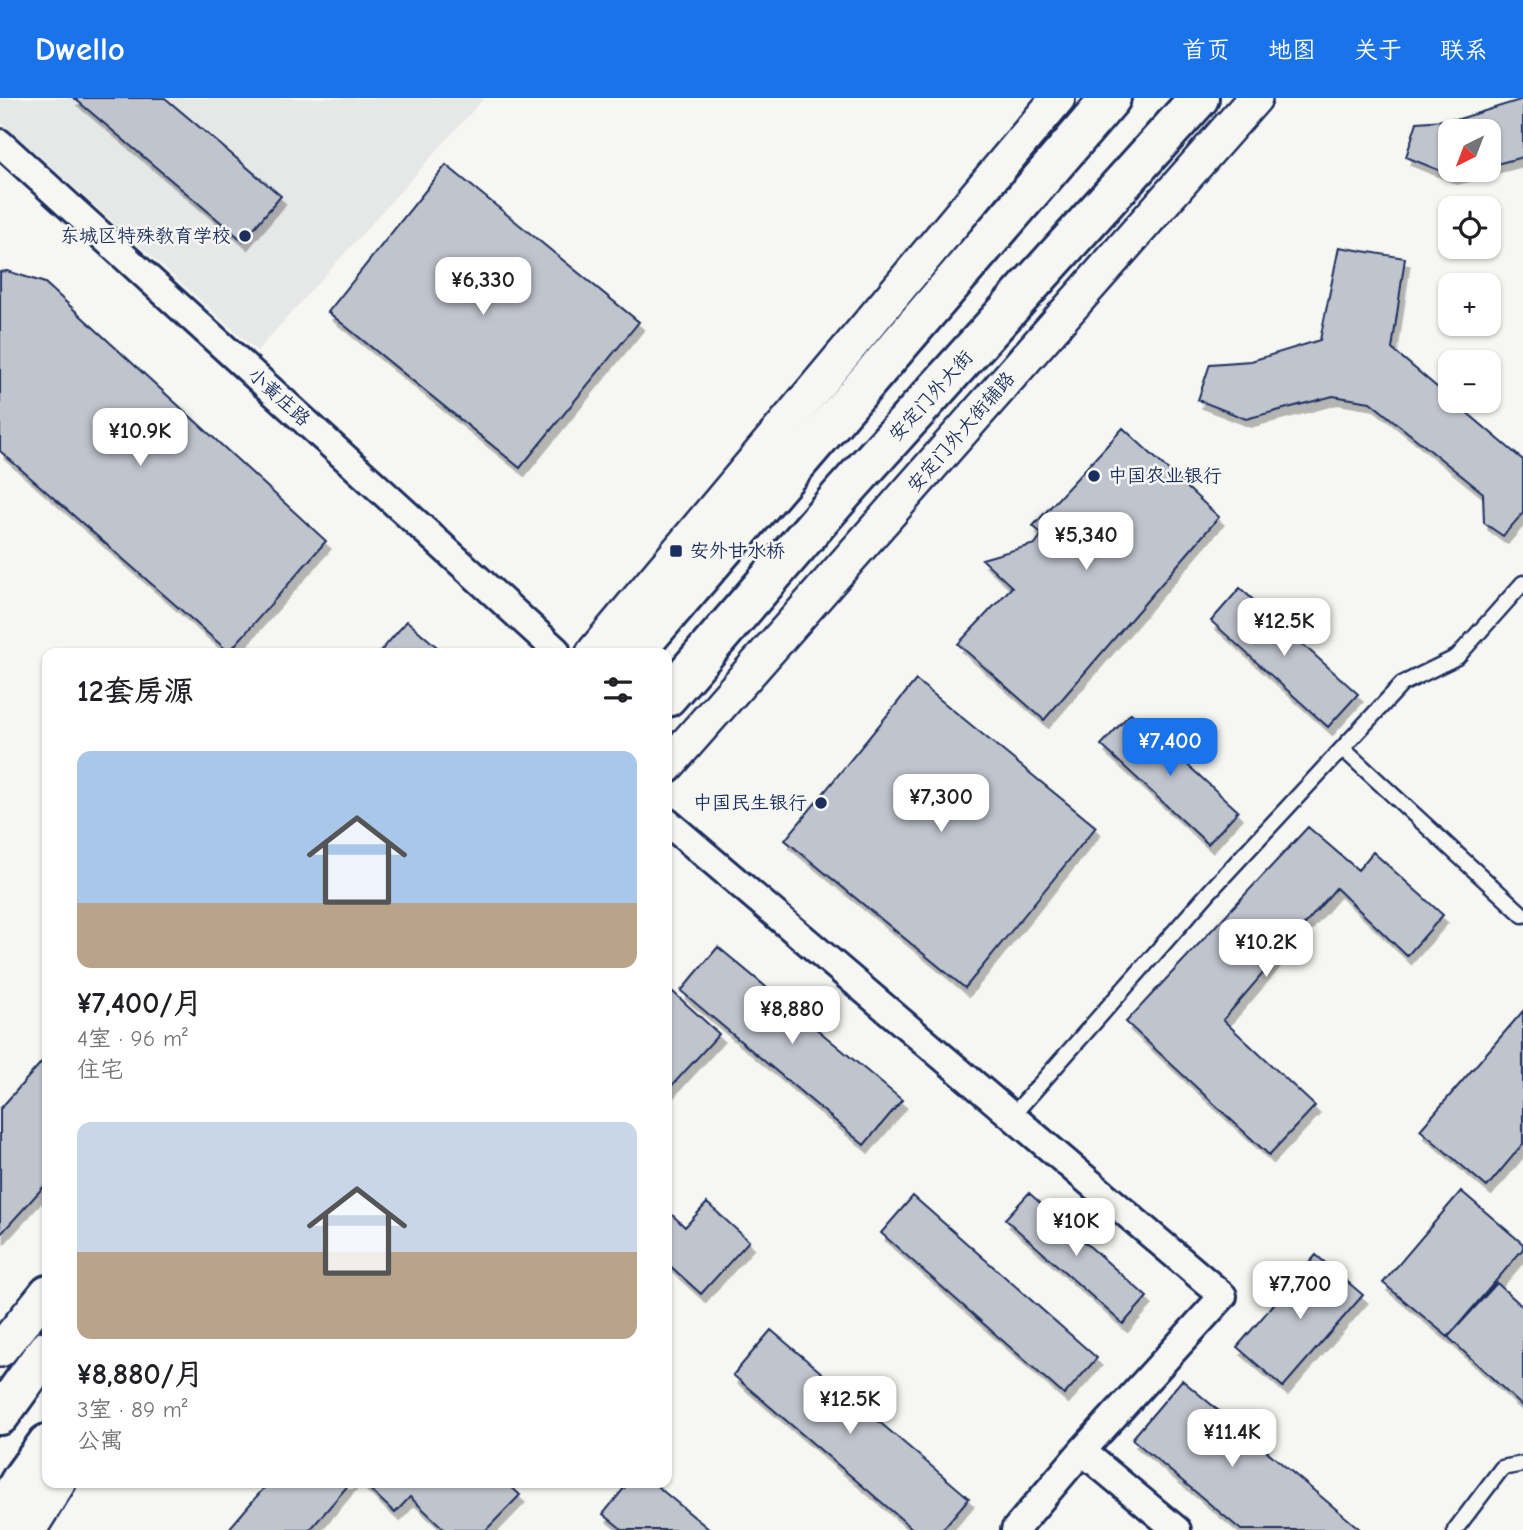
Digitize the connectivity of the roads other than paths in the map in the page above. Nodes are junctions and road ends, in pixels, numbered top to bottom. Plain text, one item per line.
1 (1058, 98) edge
2 (1111, 98) edge
3 (1199, 98) edge
4 (1255, 98) edge
5 (0, 143) edge
6 (1523, 583) edge
7 (554, 648) edge
8 (597, 648) edge
9 (638, 648) edge
10 (672, 691) edge
11 (1343, 750) junction
12 (672, 760) edge
13 (672, 826) edge
14 (1523, 915) edge
15 (1012, 1116) junction
16 (42, 1298) edge
17 (0, 1350) edge
18 (42, 1357) edge
19 (0, 1415) edge
20 (42, 1451) edge
21 (1082, 1451) junction
22 (1523, 1464) edge
23 (55, 1488) edge
24 (0, 1517) edge
25 (29, 1530) edge
26 (1015, 1530) edge
27 (1177, 1530) edge
28 (1455, 1530) edge

1 - 8 street
2 - 9 main road
3 - 10 main road, 安定门外大街
4 - 12 street, 安定门外大街辅路
5 - 7 street, 小黄庄路
6 - 11 lane
11 - 14 lane
11 - 15 lane
13 - 15 street
15 - 21 street
16 - 17 street
18 - 19 main road
20 - 24 main road
21 - 26 street
21 - 27 street
22 - 28 lane
23 - 25 street

